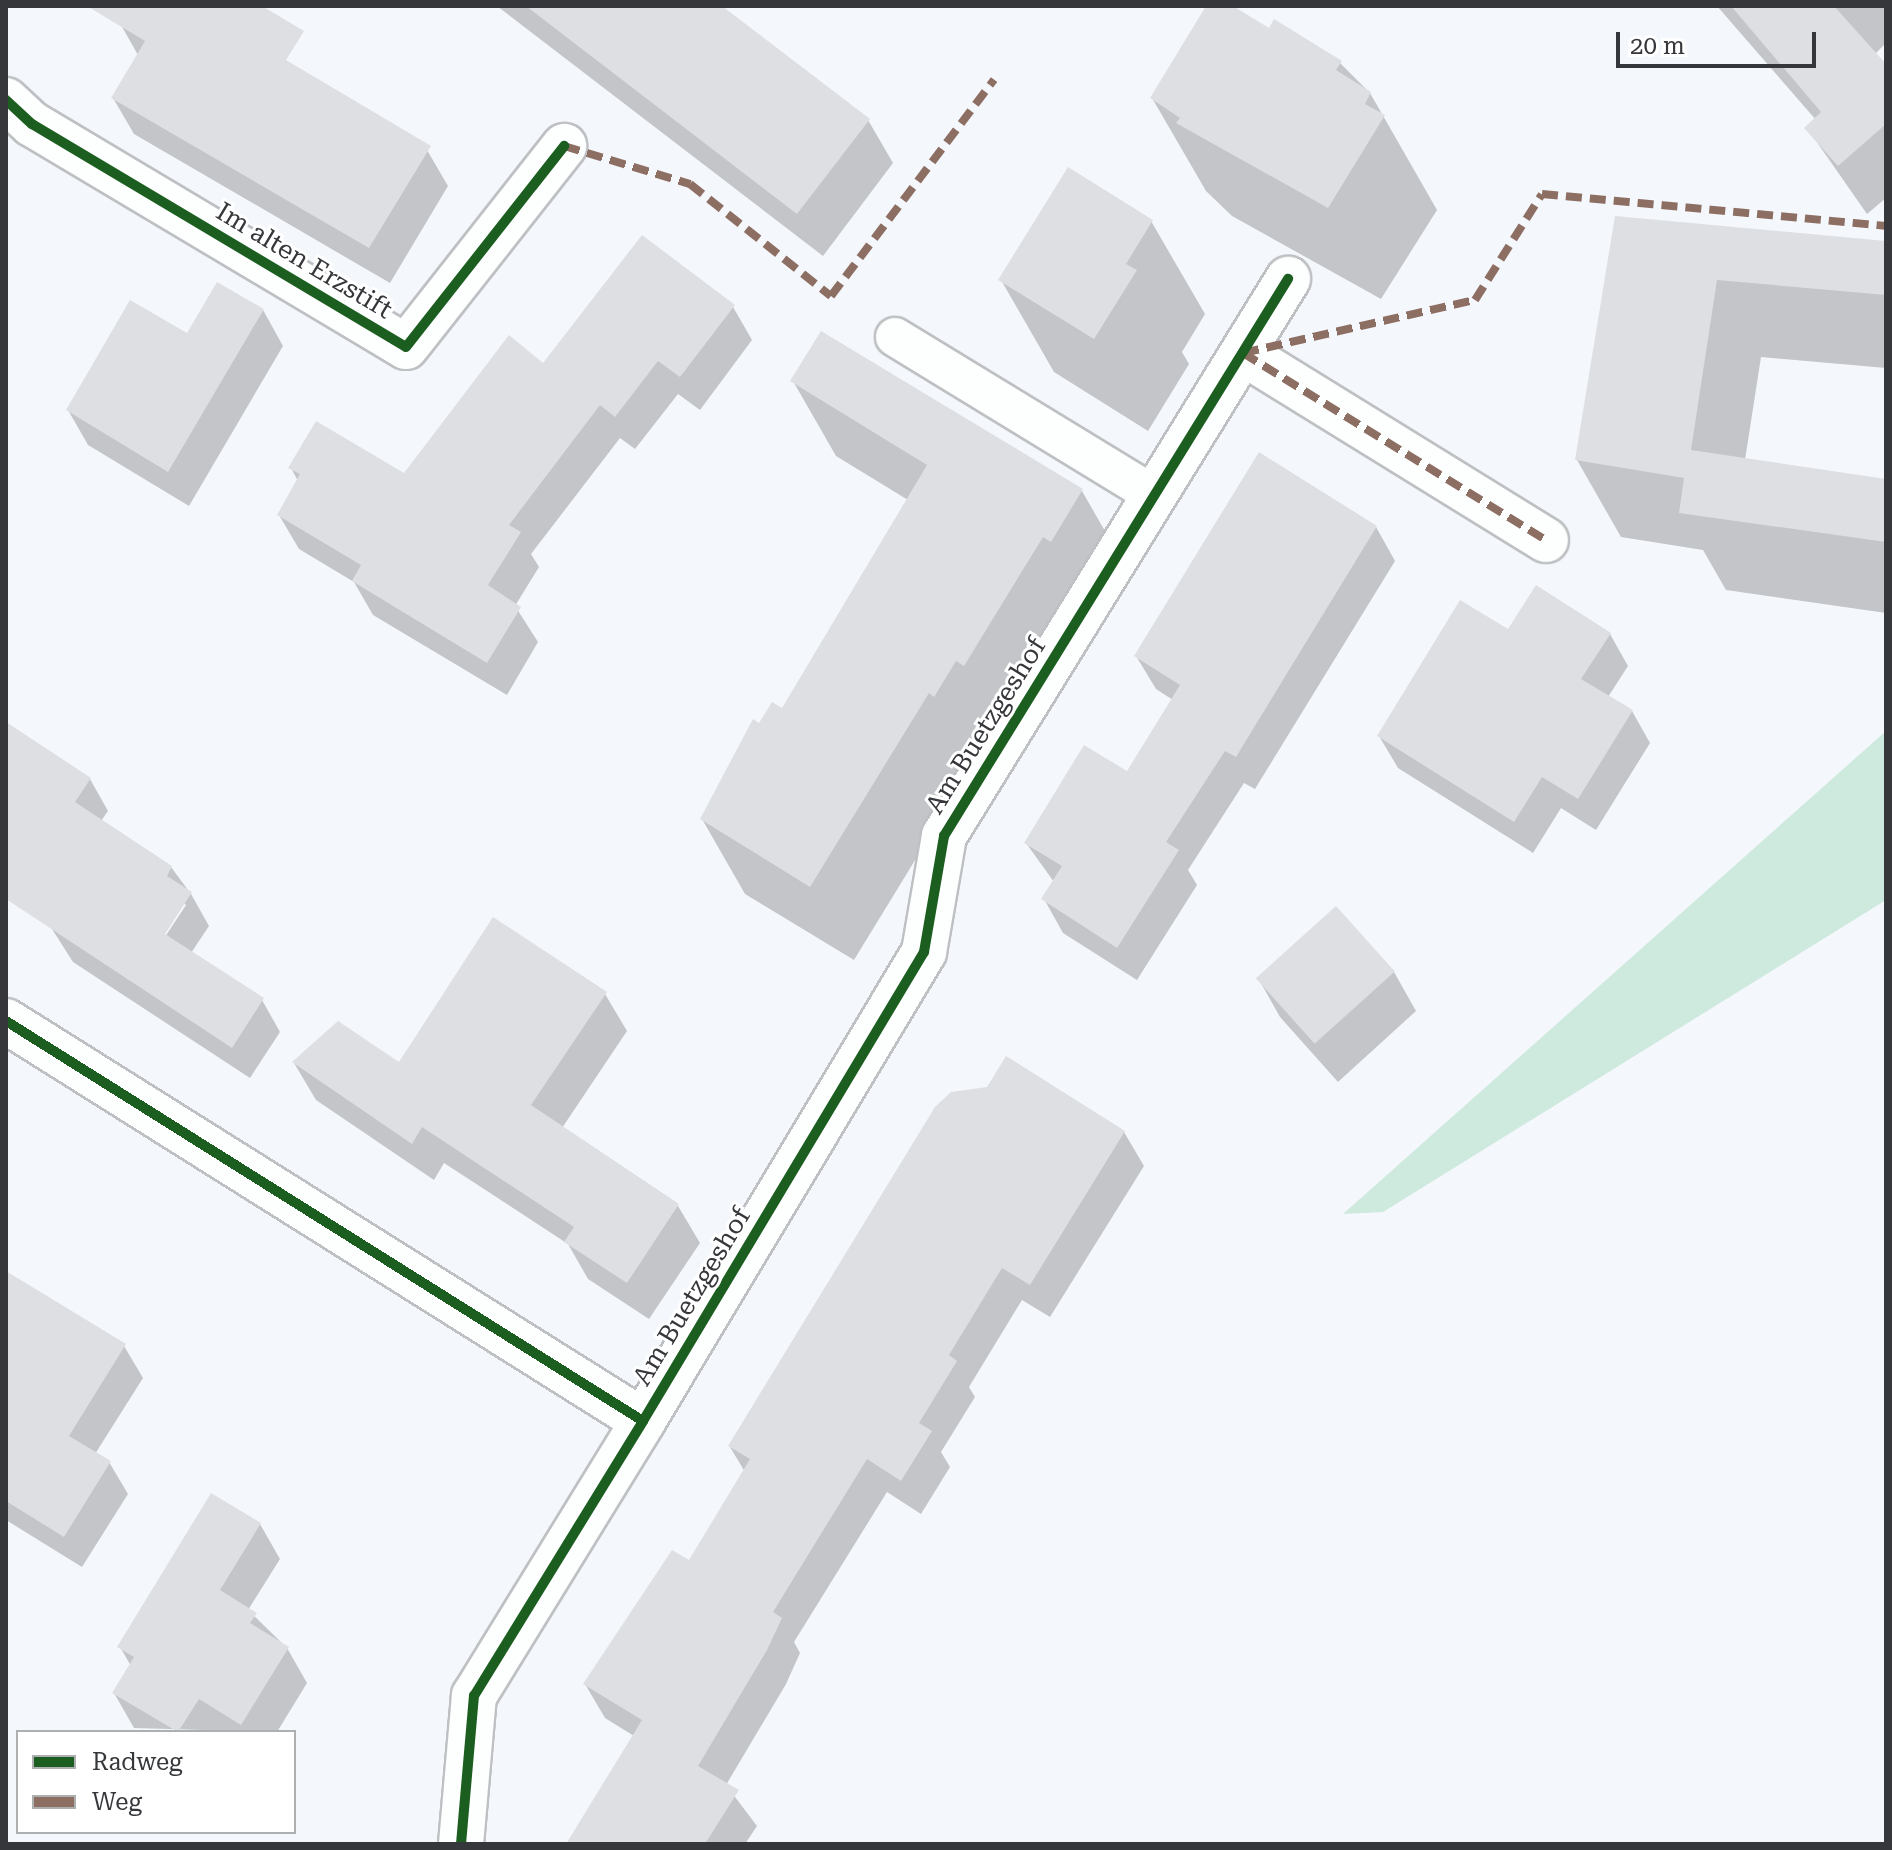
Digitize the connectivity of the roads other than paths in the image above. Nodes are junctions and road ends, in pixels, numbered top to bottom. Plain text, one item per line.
1 (6, 100) edge
2 (564, 146) dead end
3 (1288, 279) dead end
4 (895, 337) dead end
5 (1243, 353) junction
6 (1154, 495) junction
7 (1546, 540) dead end
8 (6, 1021) edge
9 (643, 1421) junction
10 (461, 1844) edge

1 - 2 street, Im alten Erzstift
3 - 5 street, Am Buetzgeshof
4 - 6 lane
5 - 6 street, Am Buetzgeshof
5 - 7 street
6 - 9 street, Am Buetzgeshof
8 - 9 street, Am Buetzgeshof
9 - 10 street, Am Buetzgeshof

